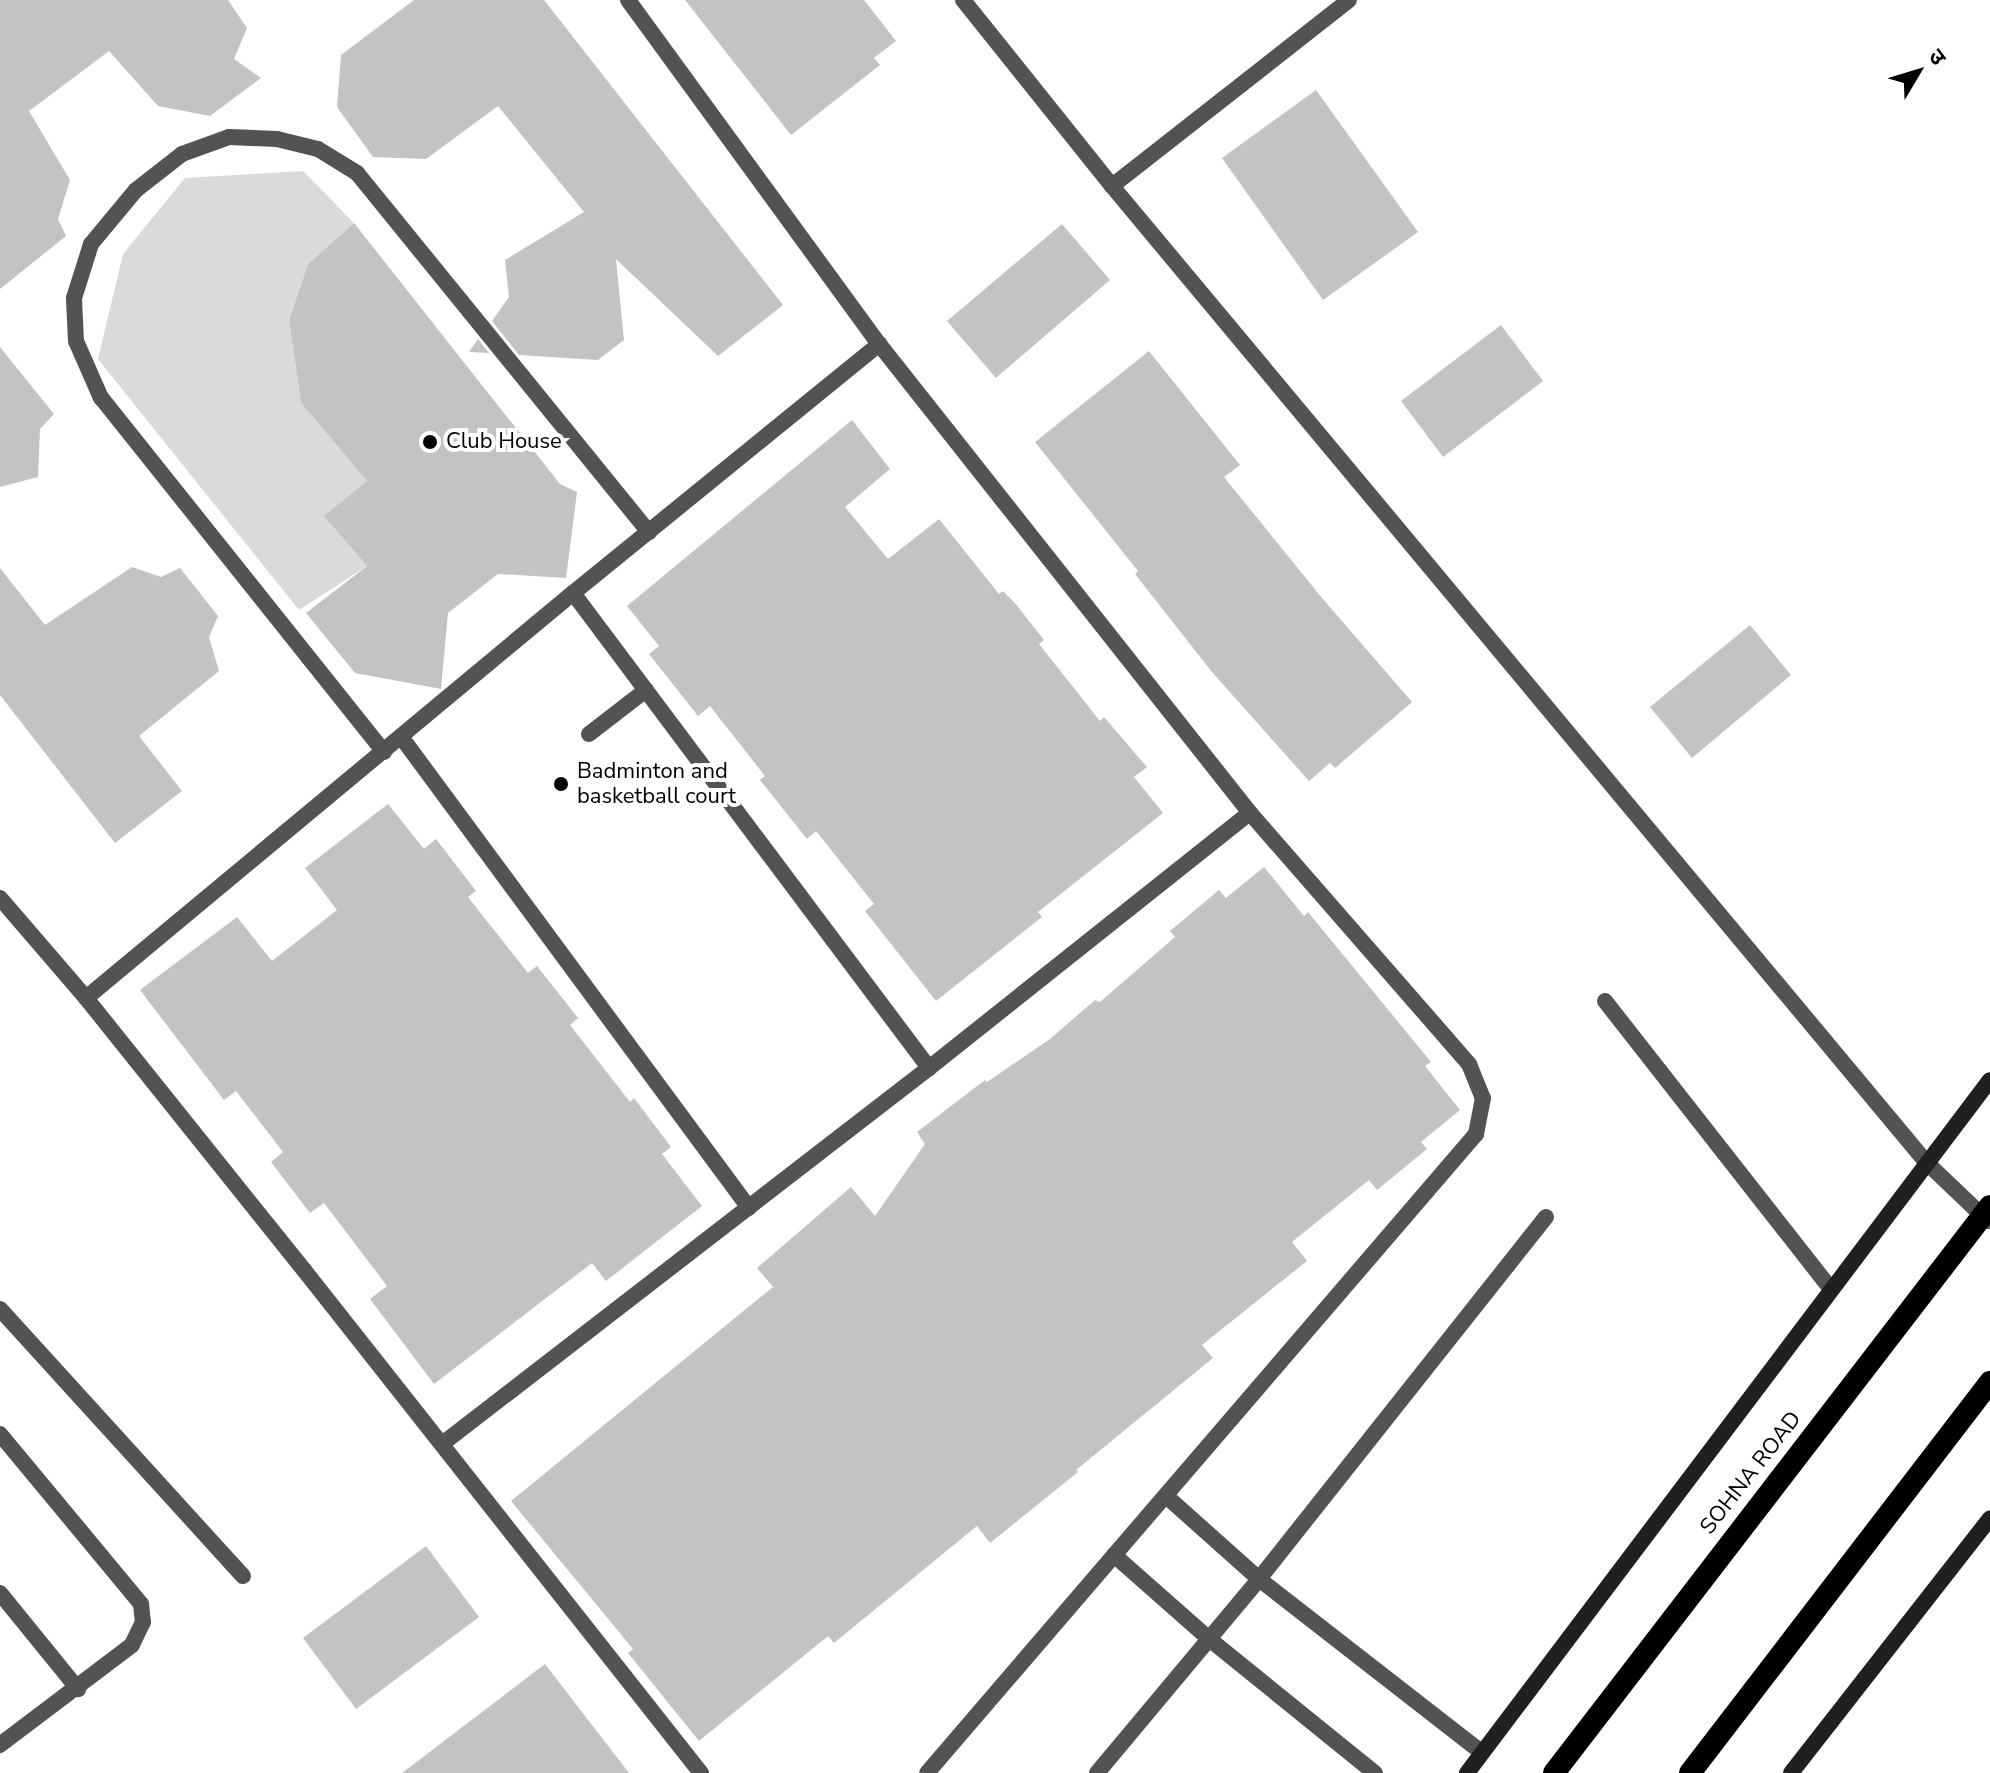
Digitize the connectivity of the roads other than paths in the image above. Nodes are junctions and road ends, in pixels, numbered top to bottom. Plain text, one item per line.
1 (628, 0) edge
2 (963, 0) edge
3 (1349, 0) edge
4 (1112, 186) junction
5 (879, 344) junction
6 (649, 532) junction
7 (573, 593) junction
8 (646, 690) junction
9 (589, 734) dead end
10 (402, 738) junction
11 (384, 752) junction
12 (1250, 813) junction
13 (0, 898) edge
14 (86, 998) junction
15 (1605, 1001) dead end
16 (929, 1068) junction
17 (1990, 1080) edge
18 (1927, 1163) junction
19 (1990, 1206) edge
20 (749, 1208) junction
21 (1546, 1217) dead end
22 (1990, 1223) edge
23 (1831, 1289) junction
24 (0, 1309) edge
25 (1990, 1382) edge
26 (0, 1434) edge
27 (442, 1444) junction
28 (1166, 1496) junction
29 (1990, 1518) edge
30 (1114, 1555) junction
31 (243, 1576) dead end
32 (1259, 1579) junction
33 (0, 1593) edge
34 (1208, 1638) junction
35 (78, 1689) junction
36 (0, 1745) edge
37 (1481, 1752) junction
38 (701, 1773) edge
39 (927, 1773) edge
40 (1097, 1773) edge
41 (1375, 1773) edge
42 (1467, 1773) edge
43 (1554, 1773) edge
44 (1690, 1773) edge
45 (1791, 1773) edge

1 - 5 street
2 - 4 street
3 - 4 street
4 - 18 street
5 - 6 street
5 - 12 street
6 - 7 street
6 - 11 street
7 - 8 street
7 - 10 street
8 - 9 street
8 - 16 street
10 - 11 street
10 - 20 street
11 - 14 street
12 - 16 street
12 - 28 street
13 - 14 street
14 - 27 street
15 - 23 street
16 - 20 street
17 - 18 main road
18 - 22 street
18 - 23 main road
19 - 43 highway, SOHNA ROAD
20 - 27 street
21 - 32 street
23 - 37 main road
24 - 31 street
25 - 44 highway
26 - 35 street
27 - 38 street
28 - 30 street
28 - 32 street
29 - 45 main road
30 - 34 street
30 - 39 street
32 - 34 street
32 - 37 street
33 - 35 street
34 - 40 street
34 - 41 street
35 - 36 street
37 - 42 main road

